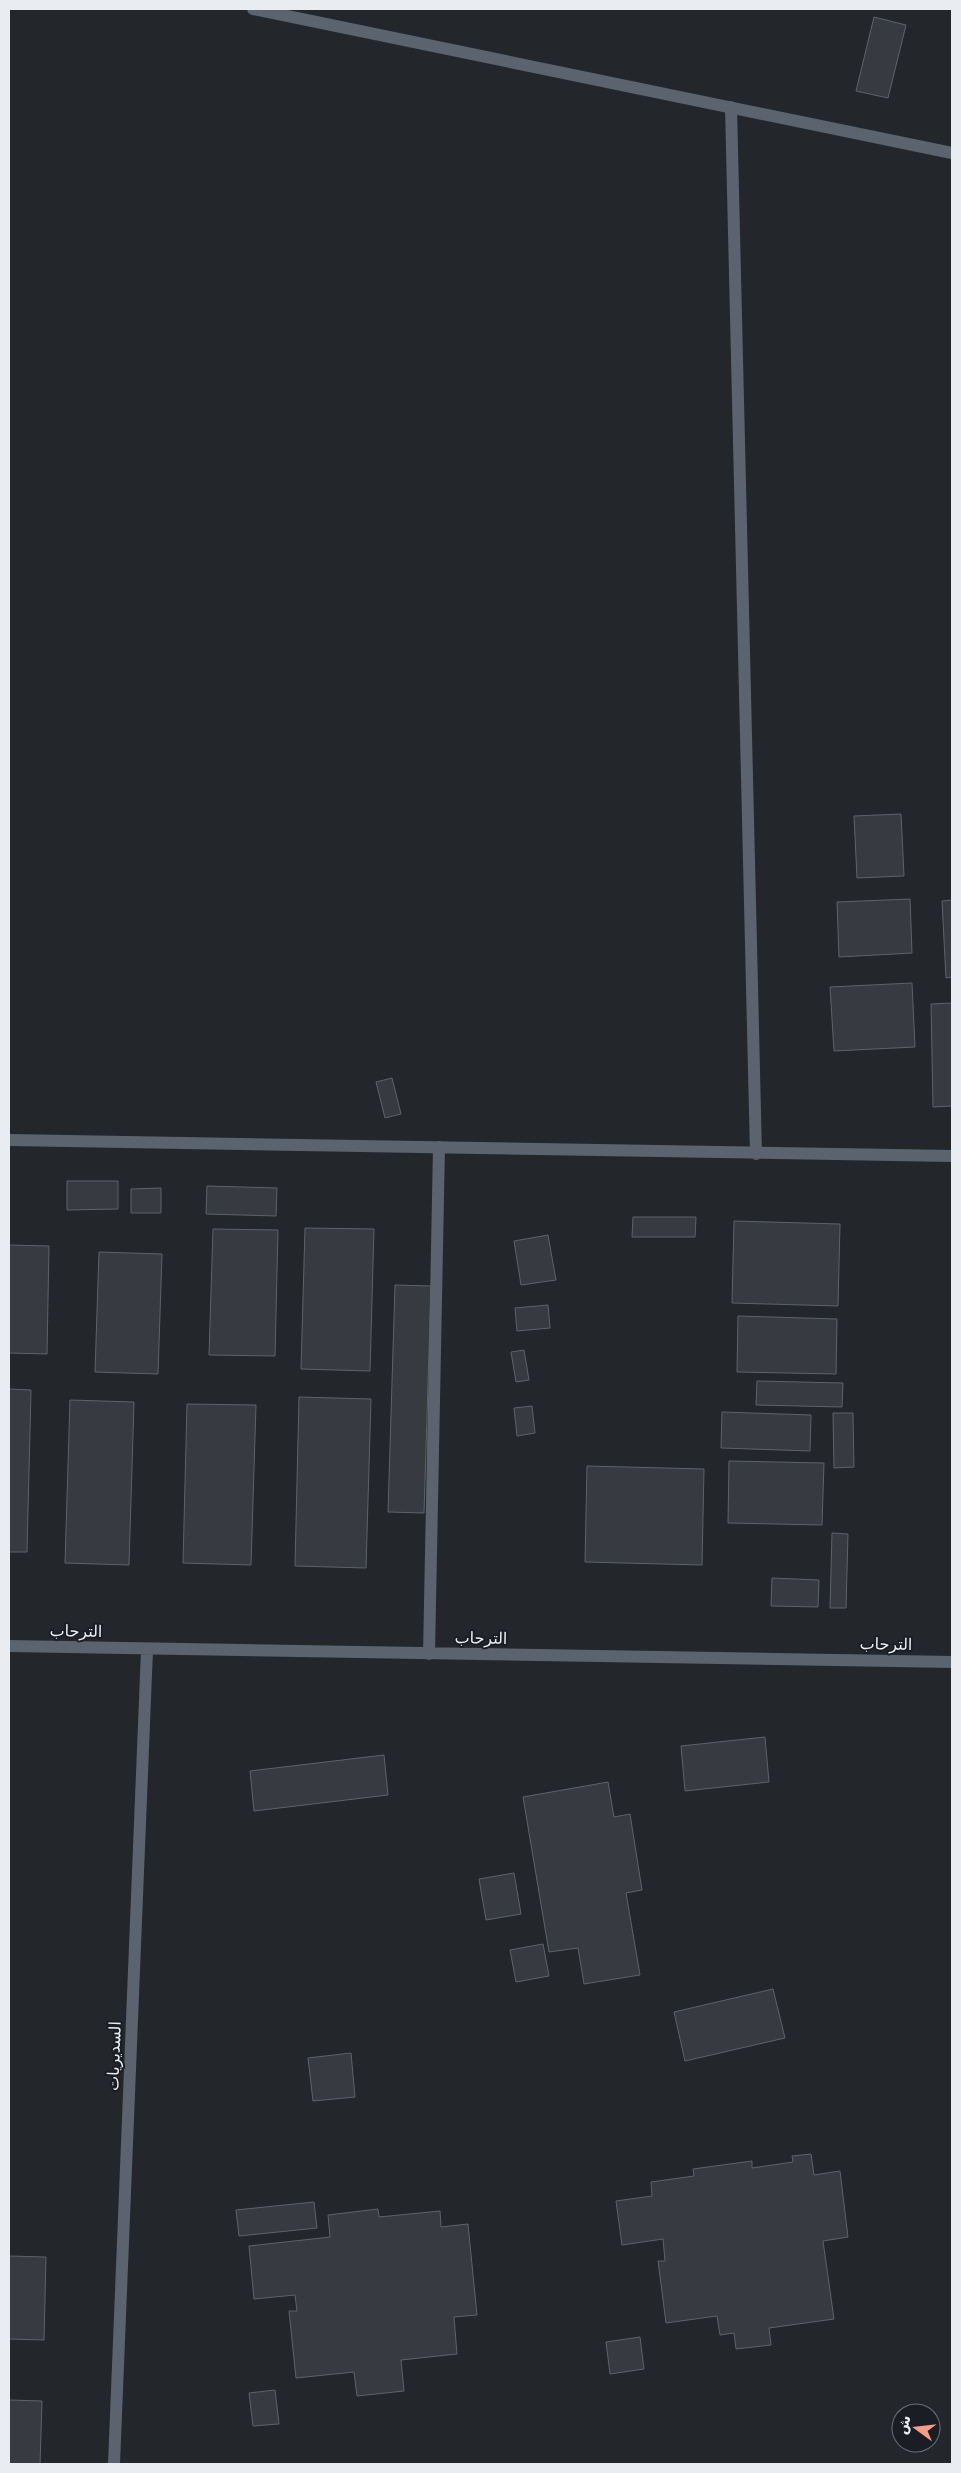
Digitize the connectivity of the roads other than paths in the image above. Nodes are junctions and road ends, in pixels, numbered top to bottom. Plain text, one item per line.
1 (253, 9) edge
2 (731, 107) junction
3 (952, 153) edge
4 (9, 1140) edge
5 (439, 1147) junction
6 (756, 1154) junction
7 (952, 1156) edge
8 (9, 1646) edge
9 (147, 1650) junction
10 (429, 1654) junction
11 (952, 1662) edge
12 (114, 2464) edge

1 - 2 street
2 - 3 street
2 - 6 street
4 - 5 street
5 - 6 street
5 - 10 street
6 - 7 street
8 - 9 street, الترحاب
9 - 10 street, الترحاب
9 - 12 street, السديريات
10 - 11 street, الترحاب

